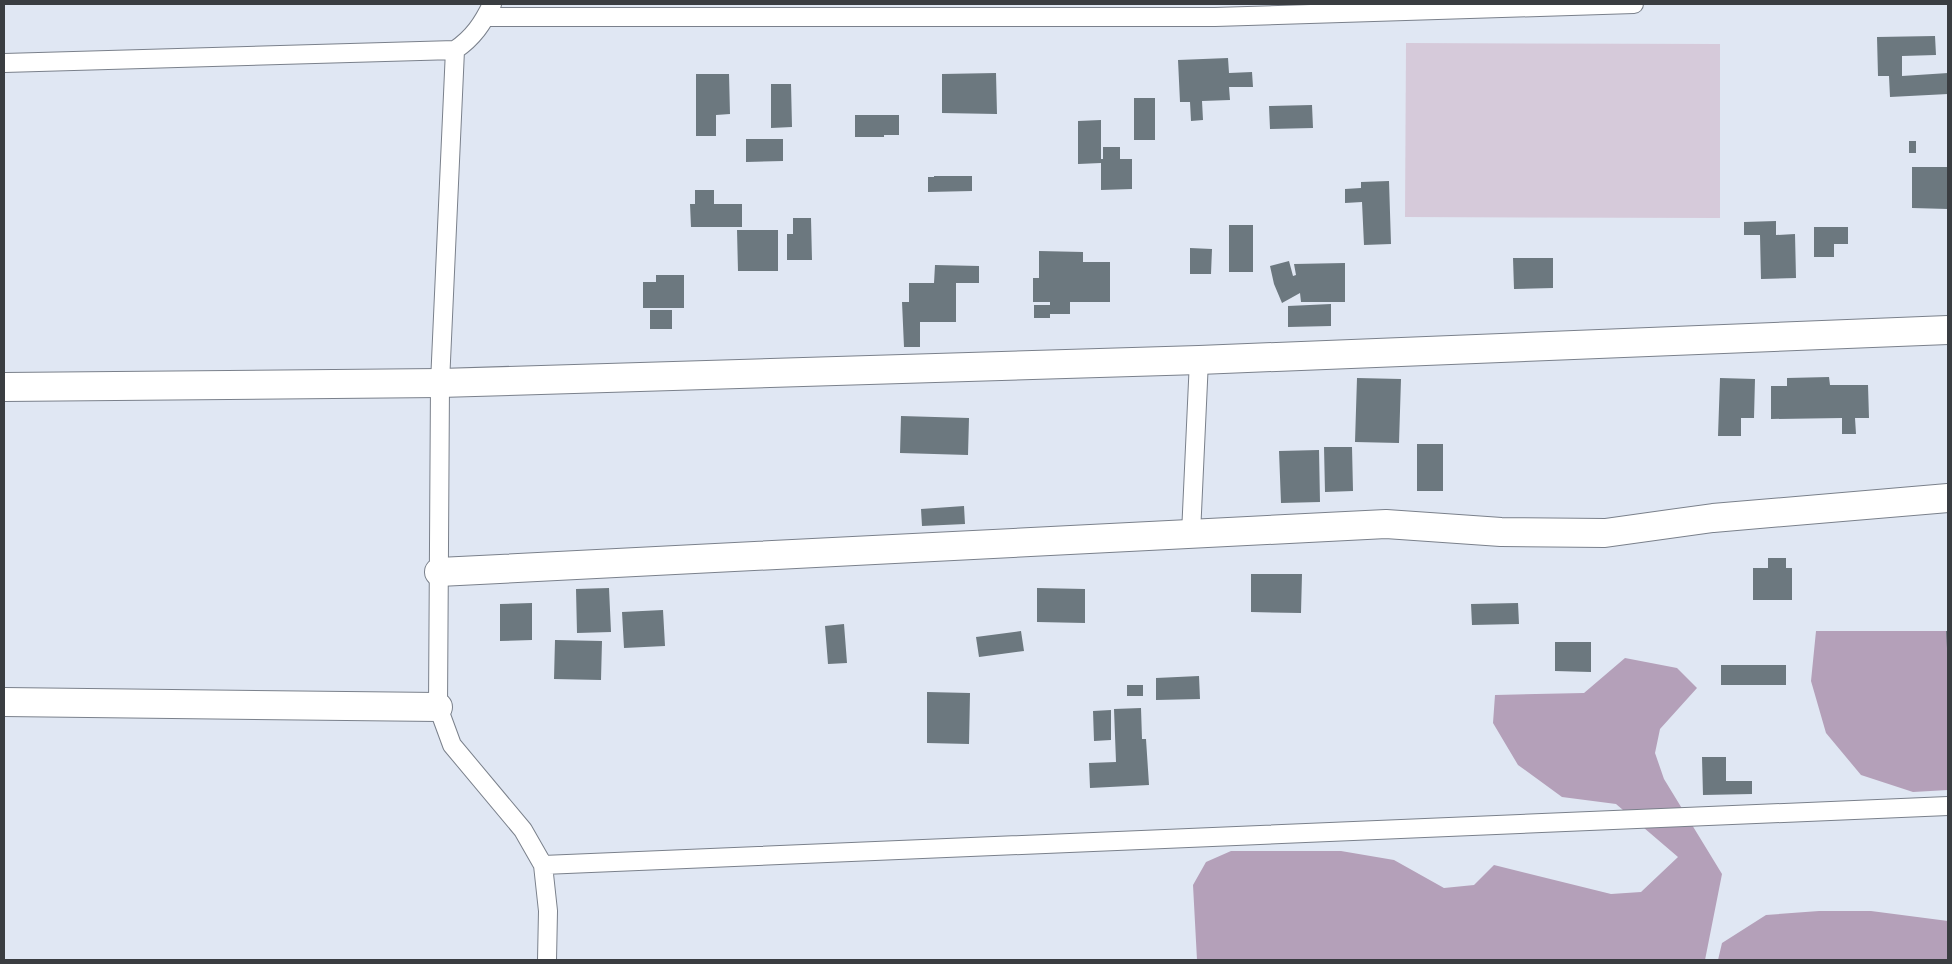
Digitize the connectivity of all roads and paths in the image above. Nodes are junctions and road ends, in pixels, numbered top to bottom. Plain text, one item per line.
1 (1634, 4) edge
2 (489, 10) edge
3 (1215, 10) edge
4 (456, 50) junction
5 (4, 63) edge
6 (1948, 330) edge
7 (1200, 360) junction
8 (440, 382) junction
9 (4, 387) edge
10 (1948, 498) edge
11 (1191, 534) junction
12 (439, 572) junction
13 (4, 702) edge
14 (438, 707) junction
15 (1948, 806) edge
16 (543, 865) junction
17 (547, 960) edge

1 - 3 lane
2 - 3 lane
2 - 4 lane
4 - 5 lane
4 - 8 lane
6 - 7 street
7 - 8 street
7 - 11 lane
8 - 9 street
8 - 12 lane
10 - 11 street
11 - 12 street
12 - 14 lane
13 - 14 street
14 - 16 lane
15 - 16 lane
16 - 17 lane

